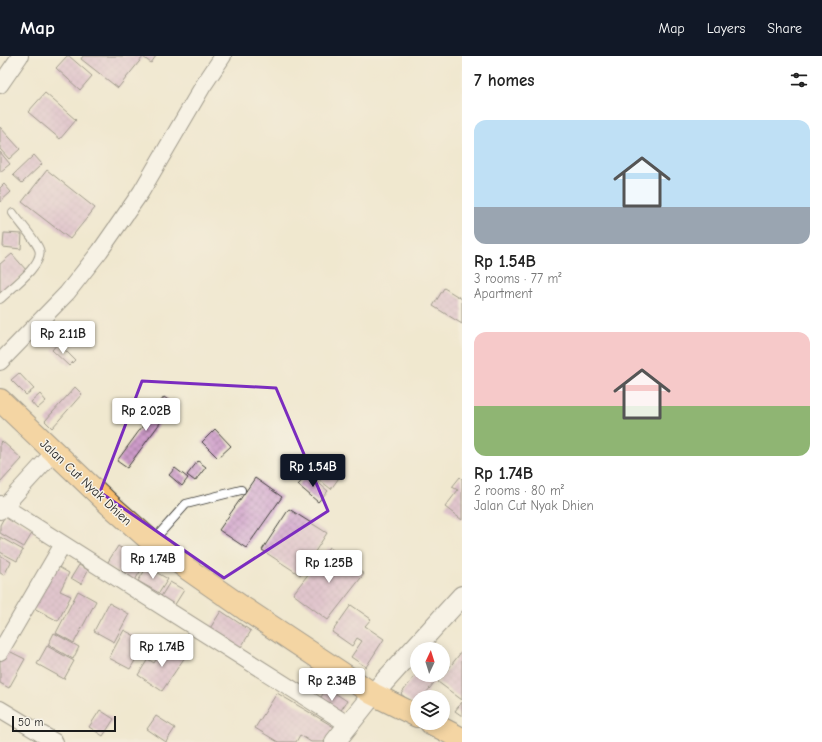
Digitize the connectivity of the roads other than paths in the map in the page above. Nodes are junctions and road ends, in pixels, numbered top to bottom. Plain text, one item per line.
1 (20, 56) edge
2 (224, 56) edge
3 (0, 85) edge
4 (13, 213) dead end
5 (0, 299) edge
6 (0, 362) edge
7 (0, 400) edge
8 (54, 452) junction
9 (241, 490) dead end
10 (1, 507) edge
11 (152, 542) junction
12 (63, 544) junction
13 (462, 596) edge
14 (0, 652) edge
15 (373, 694) junction
16 (0, 709) edge
17 (410, 712) edge
18 (349, 725) junction
19 (445, 730) edge
20 (462, 739) edge
21 (55, 742) edge
22 (335, 742) edge

1 - 3 street
2 - 6 street
4 - 5 lane
7 - 8 main road, Jalan Cut Nyak Dhien
8 - 10 street
8 - 11 main road, Jalan Cut Nyak Dhien
9 - 11 lane
10 - 12 street
11 - 15 main road, Jalan Cut Nyak Dhien
12 - 14 street
12 - 18 street
13 - 15 street
15 - 17 main road, Jalan Cut Nyak Dhien
15 - 18 street
16 - 21 street
18 - 22 street
19 - 20 main road

